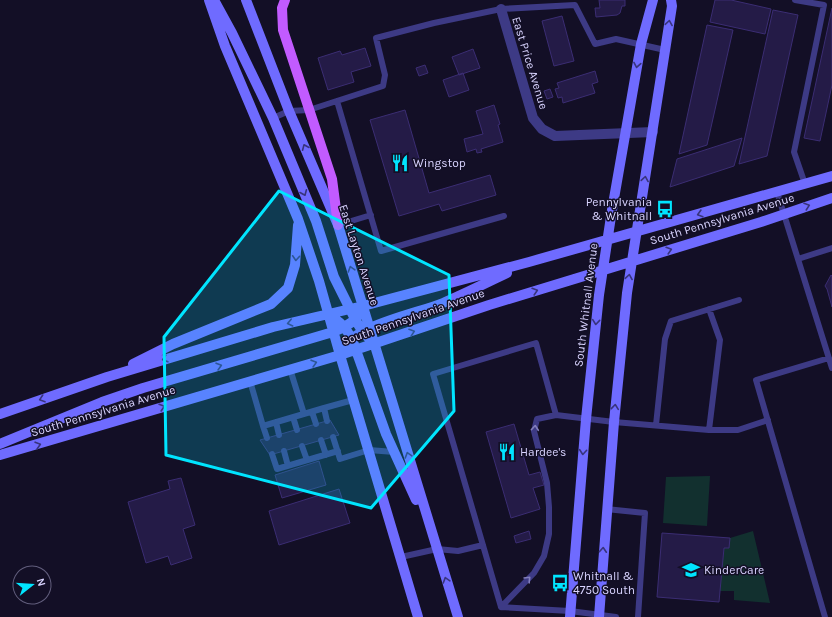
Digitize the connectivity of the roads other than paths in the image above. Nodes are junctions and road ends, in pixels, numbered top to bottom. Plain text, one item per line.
1 (209, 0) edge
2 (214, 0) edge
3 (246, 0) edge
4 (285, 0) edge
5 (653, 0) edge
6 (670, 0) edge
7 (795, 0) edge
8 (501, 9) junction
9 (641, 44) junction
10 (665, 50) junction
11 (337, 101) junction
12 (309, 110) junction
13 (289, 111) junction
14 (273, 118) junction
15 (653, 132) junction
16 (626, 133) junction
17 (832, 176) edge
18 (805, 184) junction
19 (777, 192) junction
20 (832, 198) edge
21 (784, 214) junction
22 (371, 215) junction
23 (504, 216) dead end
24 (298, 219) junction
25 (338, 225) junction
26 (637, 232) junction
27 (608, 240) junction
28 (832, 248) edge
29 (798, 259) junction
30 (632, 261) junction
31 (529, 262) junction
32 (603, 270) junction
33 (739, 300) dead end
34 (363, 306) junction
35 (350, 309) junction
36 (710, 309) junction
37 (328, 315) junction
38 (355, 319) junction
39 (345, 327) junction
40 (366, 330) junction
41 (334, 332) junction
42 (352, 339) junction
43 (375, 344) junction
44 (356, 350) junction
45 (340, 355) junction
46 (829, 358) junction
47 (832, 368) edge
48 (290, 369) junction
49 (107, 377) junction
50 (250, 381) junction
51 (353, 400) junction
52 (324, 408) junction
53 (312, 412) junction
54 (0, 414) edge
55 (304, 414) junction
56 (556, 415) junction
57 (293, 417) junction
58 (586, 419) junction
59 (768, 420) junction
60 (328, 421) dead end
61 (276, 422) junction
62 (614, 422) junction
63 (316, 424) dead end
64 (656, 425) junction
65 (263, 426) junction
66 (297, 430) dead end
67 (709, 430) junction
68 (279, 435) dead end
69 (333, 437) dead end
70 (267, 438) dead end
71 (321, 440) dead end
72 (0, 444) edge
73 (302, 446) dead end
74 (369, 450) junction
75 (284, 451) dead end
76 (338, 451) junction
77 (394, 452) junction
78 (272, 454) dead end
79 (0, 455) edge
80 (326, 455) junction
81 (307, 460) junction
82 (288, 466) junction
83 (606, 509) junction
84 (431, 531) junction
85 (483, 544) junction
86 (437, 549) junction
87 (401, 557) junction
88 (501, 607) junction
89 (570, 614) edge
90 (599, 616) edge
91 (418, 617) edge
92 (458, 617) edge
93 (616, 617) edge
94 (638, 617) edge
95 (825, 617) edge

1 - 24 main road
2 - 14 main road
3 - 13 main road, East Layton Avenue
4 - 12 main road
5 - 9 main road, South Whitnall Avenue
10 -> 6 main road
7 - 18 lane
8 - 9 lane
8 - 11 lane
8 - 16 street, East Price Avenue
9 - 10 lane
9 -> 16 main road, South Whitnall Avenue
10 - 15 main road
11 - 12 lane
11 - 22 lane
12 - 13 lane
12 - 25 main road
13 - 14 lane
25 -> 13 main road, East Layton Avenue
14 -> 35 main road
15 - 16 street, East Price Avenue
26 -> 15 main road
16 - 27 main road, South Whitnall Avenue
17 - 18 main road, South Pennsylvania Avenue
18 - 19 main road, South Pennsylvania Avenue
19 - 21 lane
19 -> 26 main road, South Pennsylvania Avenue
21 -> 20 main road, South Pennsylvania Avenue
21 - 29 lane
30 -> 21 main road, South Pennsylvania Avenue
22 - 23 lane
22 - 25 lane
24 - 37 main road
24 -> 49 main road
34 -> 25 main road, East Layton Avenue
26 - 27 main road, South Pennsylvania Avenue
26 - 30 main road
27 - 31 main road, South Pennsylvania Avenue
27 - 32 main road, South Whitnall Avenue
28 - 29 lane
29 - 46 lane
30 - 32 main road, South Pennsylvania Avenue
62 -> 30 main road
31 - 34 main road, South Pennsylvania Avenue
31 - 40 main road
43 -> 32 main road, South Pennsylvania Avenue
32 -> 58 main road, South Whitnall Avenue
33 - 36 lane
34 - 35 main road, South Pennsylvania Avenue
34 - 38 main road
34 - 40 main road, East Layton Avenue
35 - 37 main road, South Pennsylvania Avenue
35 - 38 main road
36 - 64 lane
36 - 67 lane
37 - 39 main road
37 - 41 main road
37 -> 49 main road, South Pennsylvania Avenue
38 - 39 main road
38 - 40 main road
39 - 41 main road
39 - 42 main road
40 - 42 main road
40 - 43 main road, East Layton Avenue
41 - 45 main road
72 -> 41 main road
42 - 44 main road
42 - 45 main road
43 - 44 main road, South Pennsylvania Avenue
84 -> 43 main road, East Layton Avenue
44 - 45 main road, South Pennsylvania Avenue
44 - 77 main road
48 -> 45 main road, South Pennsylvania Avenue
45 - 51 main road
46 - 47 lane
46 - 59 lane
48 - 50 main road, South Pennsylvania Avenue
48 - 55 lane
49 -> 54 main road, South Pennsylvania Avenue
50 - 65 lane
79 -> 50 main road, South Pennsylvania Avenue
51 - 52 lane
51 - 74 main road
52 - 53 lane
52 - 60 lane
53 - 55 lane
53 - 63 lane
55 - 57 lane
56 - 58 lane
56 - 85 lane
88 -> 56 lane
57 - 61 lane
57 - 66 lane
58 - 62 lane
58 -> 89 main road, South Whitnall Avenue
59 - 67 lane
59 - 95 lane
61 - 65 lane
61 - 68 lane
62 - 64 lane
62 - 83 main road
64 - 67 lane
65 - 70 lane
69 - 76 lane
71 - 80 lane
73 - 81 lane
74 - 76 lane
74 - 77 lane
74 - 87 main road
75 - 82 lane
76 - 80 lane
77 - 84 main road
78 - 82 lane
80 - 81 lane
81 - 82 lane
90 -> 83 main road
83 - 94 lane
84 - 86 main road, East Layton Avenue
85 - 86 lane
85 - 88 lane
86 - 87 lane
92 -> 86 main road, East Layton Avenue
87 - 91 main road
88 - 89 lane
89 - 90 lane
90 - 93 lane

